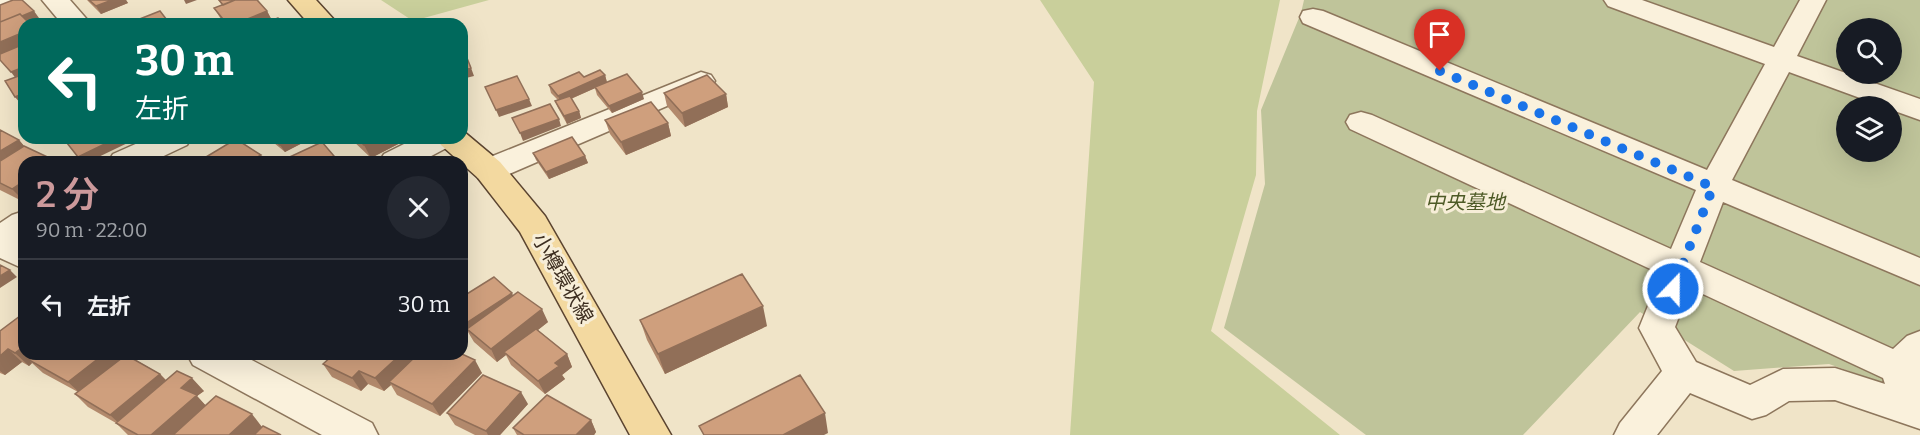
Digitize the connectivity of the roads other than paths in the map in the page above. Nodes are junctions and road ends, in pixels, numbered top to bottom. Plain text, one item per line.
1 (6, 0) edge
2 (55, 0) edge
3 (301, 0) edge
4 (1617, 0) edge
5 (1813, 0) edge
6 (0, 2) edge
7 (1313, 17) dead end
8 (72, 18) edge
9 (318, 18) edge
10 (1780, 60) junction
11 (701, 81) edge
12 (1920, 110) edge
13 (1361, 122) dead end
14 (163, 144) edge
15 (430, 144) edge
16 (459, 144) edge
17 (137, 156) edge
18 (406, 156) edge
19 (489, 170) junction
20 (1713, 187) junction
21 (18, 228) edge
22 (0, 241) edge
23 (18, 252) edge
24 (1680, 269) junction
25 (1920, 272) edge
26 (1909, 357) edge
27 (217, 360) edge
28 (1683, 373) junction
29 (1917, 410) edge
30 (358, 435) edge
31 (651, 435) edge
32 (1634, 435) edge

1 - 6 street
2 - 8 street
3 - 9 main road
4 - 10 street
5 - 10 street
7 - 20 street
10 - 12 street
10 - 20 street
11 - 19 street
13 - 24 street
14 - 17 street
15 - 18 street
16 - 19 main road, 小樽環状線
19 - 31 main road, 小樽環状線
20 - 24 street
20 - 25 street
21 - 22 street
22 - 23 street
24 - 26 street
24 - 28 street
26 - 29 street
27 - 30 street
28 - 29 street
28 - 32 street

